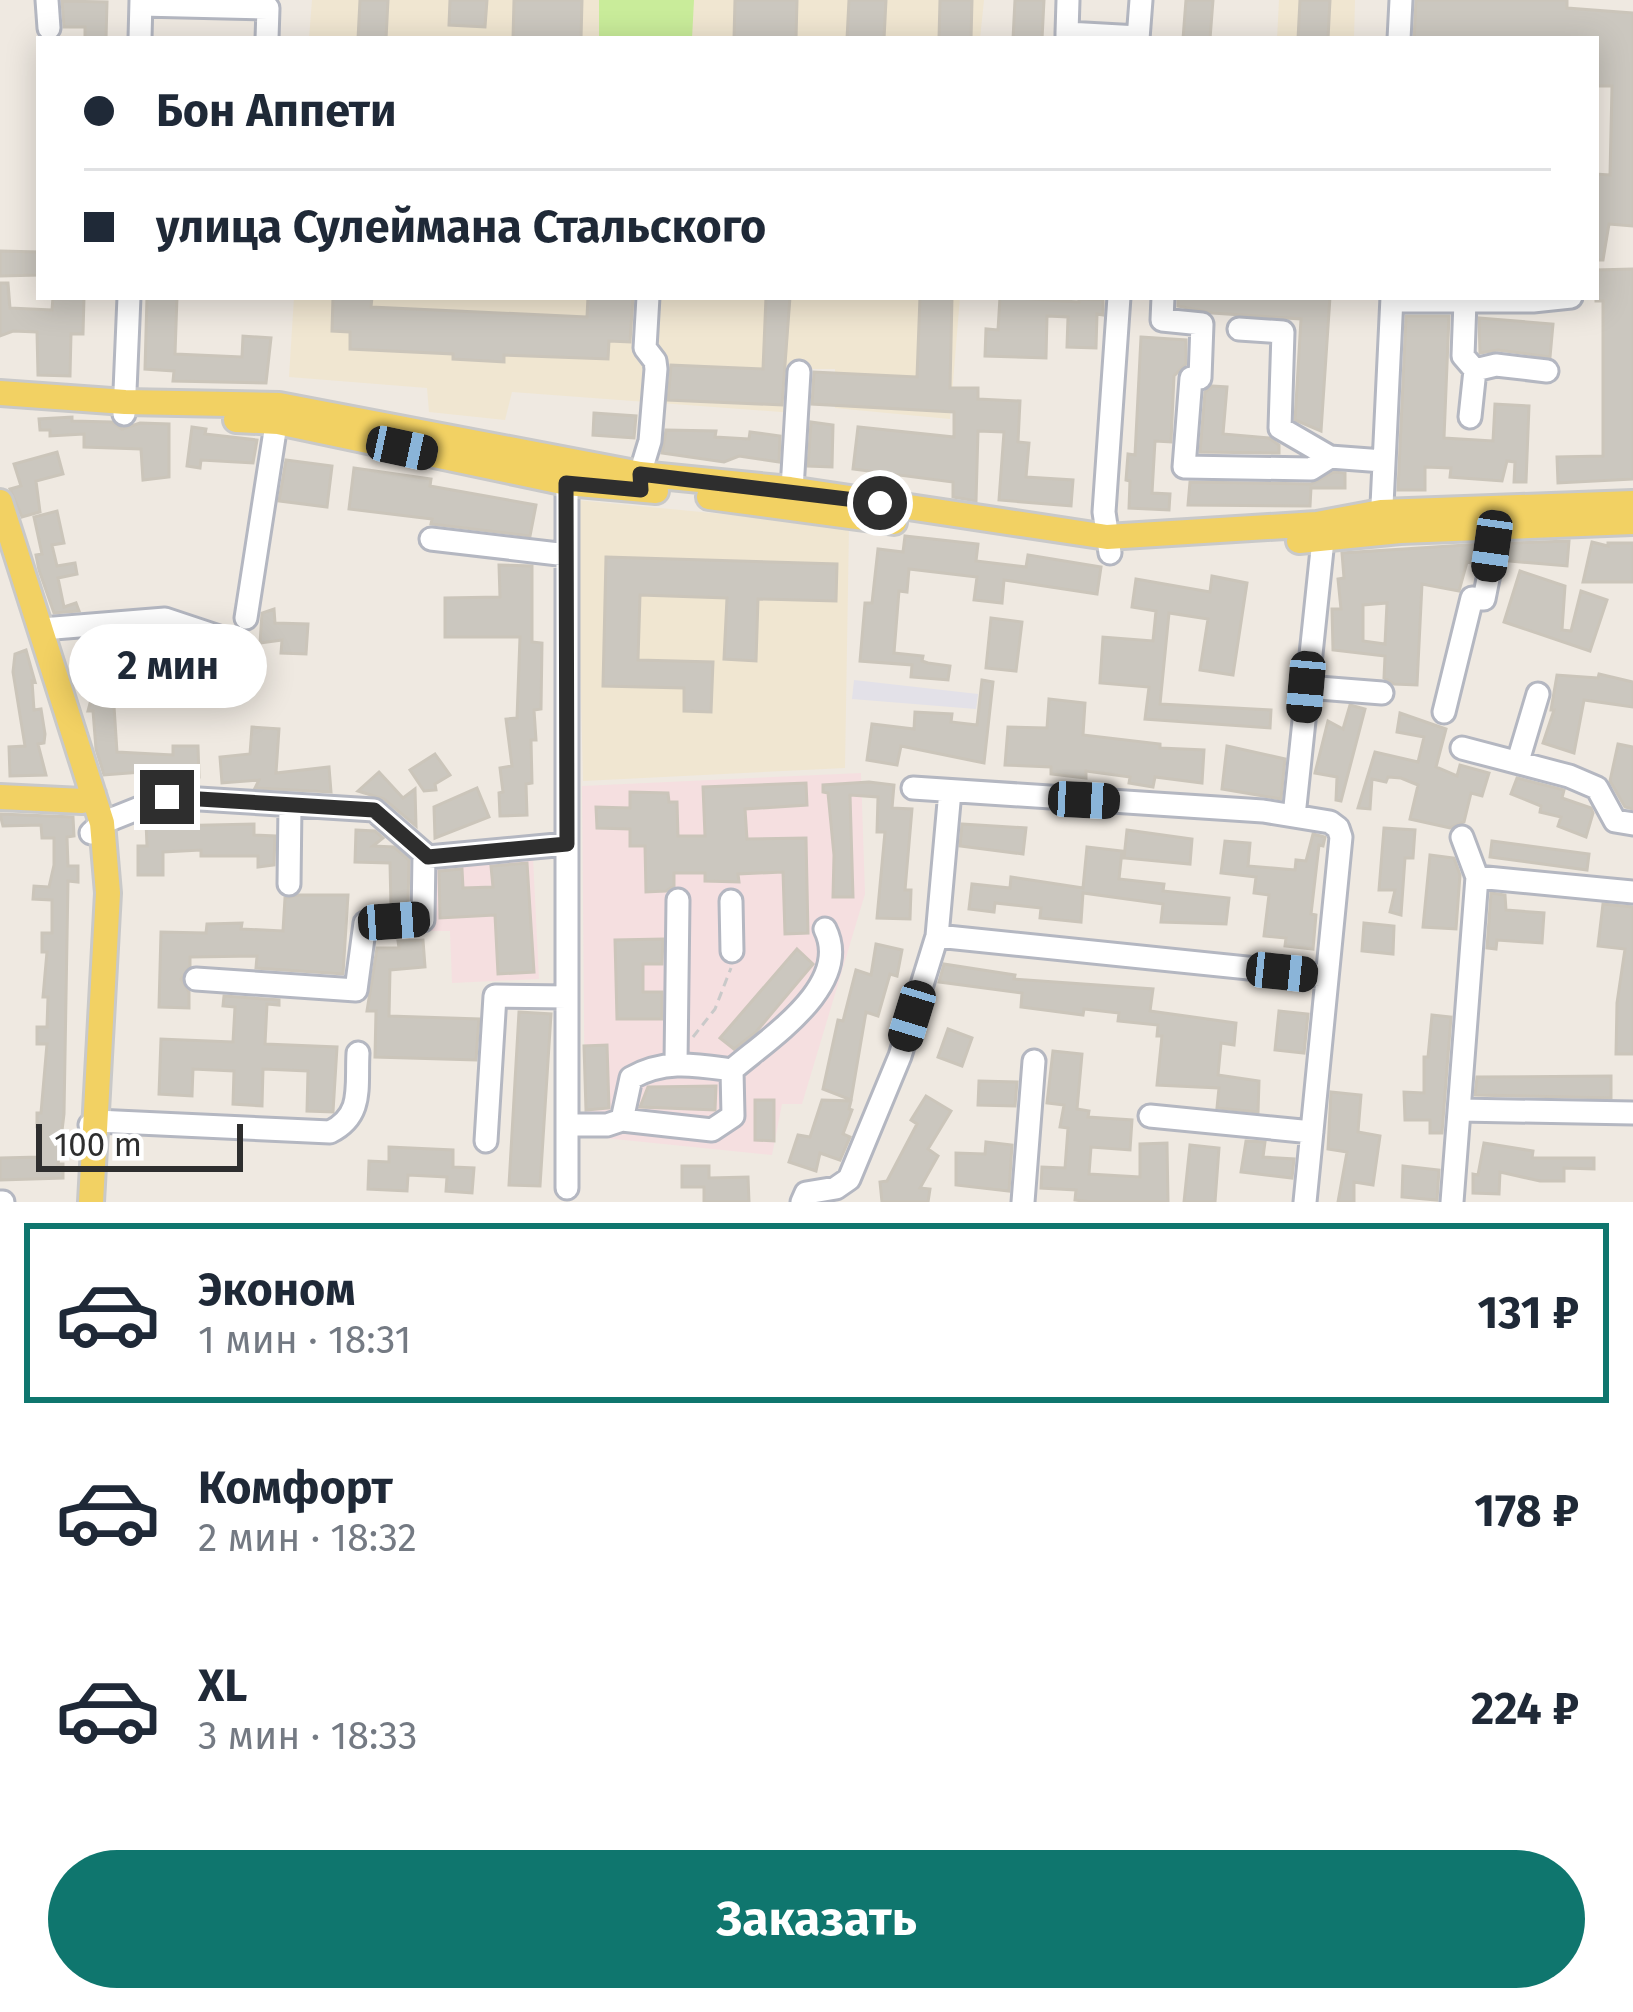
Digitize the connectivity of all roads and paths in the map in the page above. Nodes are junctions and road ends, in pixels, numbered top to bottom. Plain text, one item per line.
1 (47, 0) edge
2 (1068, 0) edge
3 (1141, 0) edge
4 (1401, 0) edge
5 (141, 2) edge
6 (257, 4) edge
7 (49, 28) dead end
8 (140, 36) edge
9 (267, 36) edge
10 (1067, 36) edge
11 (1138, 36) edge
12 (1399, 36) edge
13 (129, 300) edge
14 (647, 300) edge
15 (1119, 300) edge
16 (1162, 300) edge
17 (1392, 300) edge
18 (1428, 300) edge
19 (1548, 300) edge
20 (1465, 301) junction
21 (1239, 329) dead end
22 (1475, 370) junction
23 (1547, 371) dead end
24 (799, 372) dead end
25 (0, 393) edge
26 (0, 407) edge
27 (124, 408) junction
28 (279, 413) junction
29 (1471, 416) dead end
30 (1330, 458) junction
31 (1383, 461) junction
32 (640, 482) junction
33 (566, 483) junction
34 (790, 498) junction
35 (0, 502) edge
36 (1633, 503) edge
37 (1497, 517) junction
38 (1381, 522) junction
39 (1633, 522) edge
40 (1320, 532) junction
41 (431, 539) dead end
42 (0, 544) edge
43 (1108, 545) junction
44 (567, 555) junction
45 (246, 618) dead end
46 (42, 628) junction
47 (240, 644) dead end
48 (1306, 687) junction
49 (1382, 694) dead end
50 (1538, 694) dead end
51 (1444, 712) dead end
52 (1462, 748) dead end
53 (1518, 761) junction
54 (913, 788) dead end
55 (950, 791) junction
56 (0, 795) edge
57 (86, 795) junction
58 (290, 805) junction
59 (1294, 816) junction
60 (1633, 824) edge
61 (96, 828) junction
62 (1462, 836) dead end
63 (567, 844) junction
64 (424, 854) junction
65 (1477, 877) junction
66 (289, 884) dead end
67 (1633, 892) edge
68 (678, 900) dead end
69 (731, 901) dead end
70 (825, 929) dead end
71 (938, 937) junction
72 (732, 951) joint
73 (1325, 976) junction
74 (196, 979) dead end
75 (567, 998) junction
76 (358, 1053) dead end
77 (676, 1059) junction
78 (1034, 1061) dead end
79 (732, 1070) junction
80 (1459, 1110) junction
81 (1633, 1113) edge
82 (1150, 1116) dead end
83 (622, 1120) junction
84 (93, 1123) junction
85 (567, 1125) junction
86 (1312, 1132) junction
87 (486, 1142) dead end
88 (567, 1188) dead end
89 (80, 1202) edge
90 (92, 1202) edge
91 (802, 1202) edge
92 (1023, 1202) edge
93 (1305, 1202) edge
94 (1452, 1202) edge

1 - 7 street
2 - 10 street
3 - 11 street
4 - 12 street
5 - 6 street
5 - 8 street
6 - 9 street
13 - 27 street
14 - 32 street
15 - 43 street
16 - 30 street
17 - 31 street
18 - 20 street
19 - 20 street
20 - 22 street
21 - 30 street
22 - 23 street
22 - 29 street
24 - 34 street
25 - 27 main road
26 - 27 main road
27 - 28 main road
28 - 32 main road
28 - 33 main road
28 - 45 street
30 - 31 street
31 - 38 street
32 - 33 main road
32 - 34 main road
33 - 44 street
34 - 43 main road
35 - 46 main road
36 - 37 main road
37 - 38 main road
37 - 39 main road
37 - 51 street
38 - 40 main road
40 - 43 main road
40 - 48 street
41 - 44 street
42 - 57 main road
44 - 63 street
46 - 47 street
46 - 57 main road
48 - 49 street
48 - 59 street
50 - 53 street
52 - 53 street
53 - 60 street
54 - 55 street
55 - 59 street
55 - 71 street
56 - 57 main road
57 - 61 main road
58 - 61 street
58 - 64 street
58 - 66 street
59 - 73 street
61 - 84 main road
61 - 89 main road
62 - 65 street
63 - 64 street
63 - 75 street
64 - 74 street
65 - 67 street
65 - 80 street
68 - 77 street
69 - 72 street
70 - 79 street
71 - 73 street
71 - 91 street
72 - 77 path
73 - 86 street
75 - 85 street
75 - 87 street
76 - 84 street
77 - 79 street
77 - 83 street
78 - 92 street
79 - 83 street
80 - 81 street
80 - 94 street
82 - 86 street
83 - 85 street
84 - 90 main road
85 - 88 street
86 - 93 street

